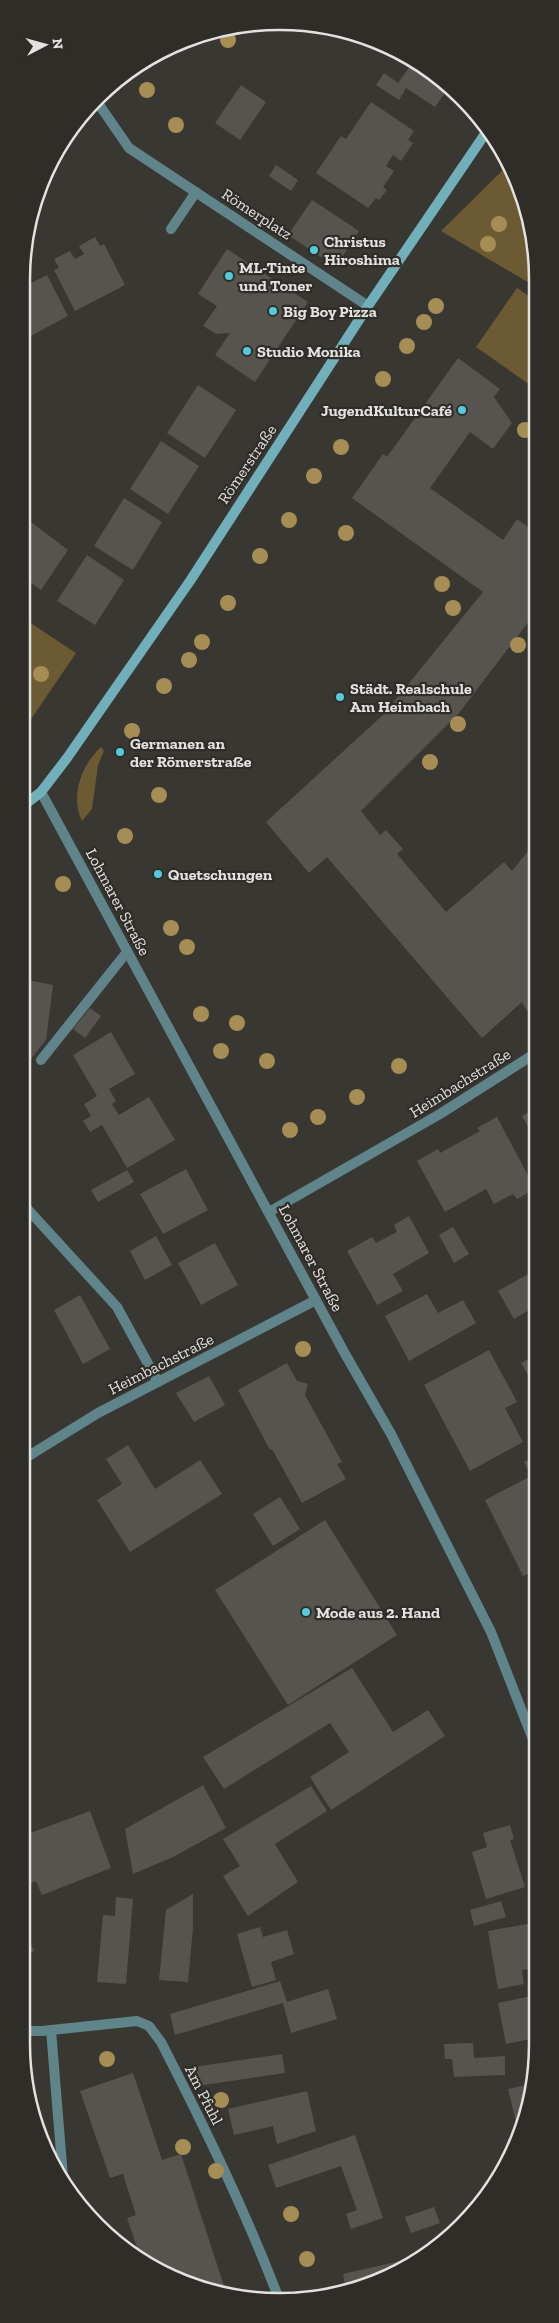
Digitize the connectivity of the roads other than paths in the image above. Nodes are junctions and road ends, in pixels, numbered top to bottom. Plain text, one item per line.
1 (100, 106) edge
2 (483, 136) edge
3 (196, 192) junction
4 (171, 229) dead end
5 (368, 306) junction
6 (41, 792) junction
7 (30, 794) edge
8 (30, 801) edge
9 (126, 952) junction
10 (529, 1057) edge
11 (42, 1060) dead end
12 (30, 1212) edge
13 (269, 1212) junction
14 (316, 1300) junction
15 (158, 1382) junction
16 (30, 1455) edge
17 (529, 1729) edge
18 (51, 2030) junction
19 (30, 2031) edge
20 (62, 2166) edge
21 (277, 2293) edge

1 - 3 street, Römerplatz
2 - 5 street, Römerstraße
3 - 4 street
3 - 5 street, Römerplatz
5 - 6 street, Römerstraße
6 - 7 street
6 - 8 street, Römerstraße
6 - 9 street, Lohmarer Straße
9 - 11 street
9 - 13 street, Lohmarer Straße
10 - 13 street, Heimbachstraße
12 - 15 street
13 - 14 street, Lohmarer Straße
14 - 15 street, Heimbachstraße
14 - 17 street, Lohmarer Straße
15 - 16 street, Heimbachstraße
18 - 19 street, Am Pfuhl
18 - 20 street
18 - 21 street, Am Pfuhl

